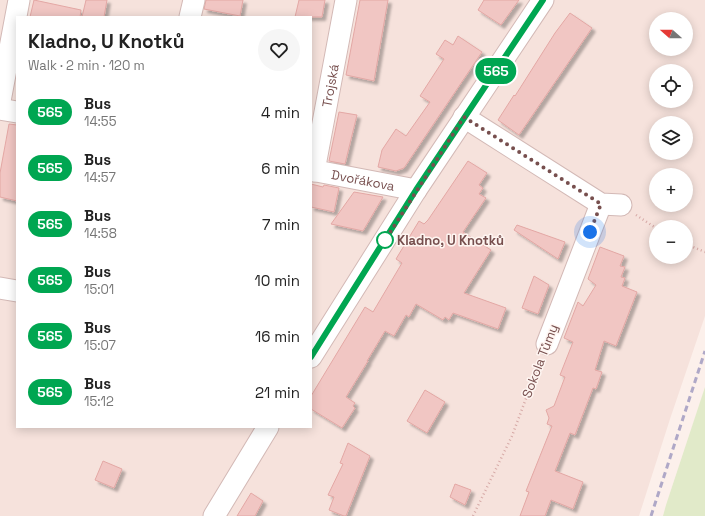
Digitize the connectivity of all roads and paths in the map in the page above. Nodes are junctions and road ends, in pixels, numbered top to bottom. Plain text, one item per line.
1 (20, 0) edge
2 (194, 0) edge
3 (346, 0) edge
4 (544, 0) edge
5 (17, 16) edge
6 (190, 16) edge
7 (16, 20) edge
8 (0, 101) edge
9 (0, 109) edge
10 (16, 112) edge
11 (464, 117) junction
12 (312, 171) edge
13 (416, 190) junction
14 (693, 247) edge
15 (705, 252) edge
16 (0, 288) edge
17 (16, 292) edge
18 (547, 344) joint
19 (312, 355) edge
20 (267, 428) edge
21 (214, 516) edge
22 (473, 516) edge

1 - 5 street
2 - 6 street
3 - 12 street, Trojská
4 - 11 street
7 - 8 street
9 - 10 street
11 - 13 street
11 - 18 street, Sokola Tůmy
12 - 13 street, Dvořákova
13 - 19 street
14 - 15 path
16 - 17 street
18 - 22 path, Sokola Tůmy
20 - 21 street

